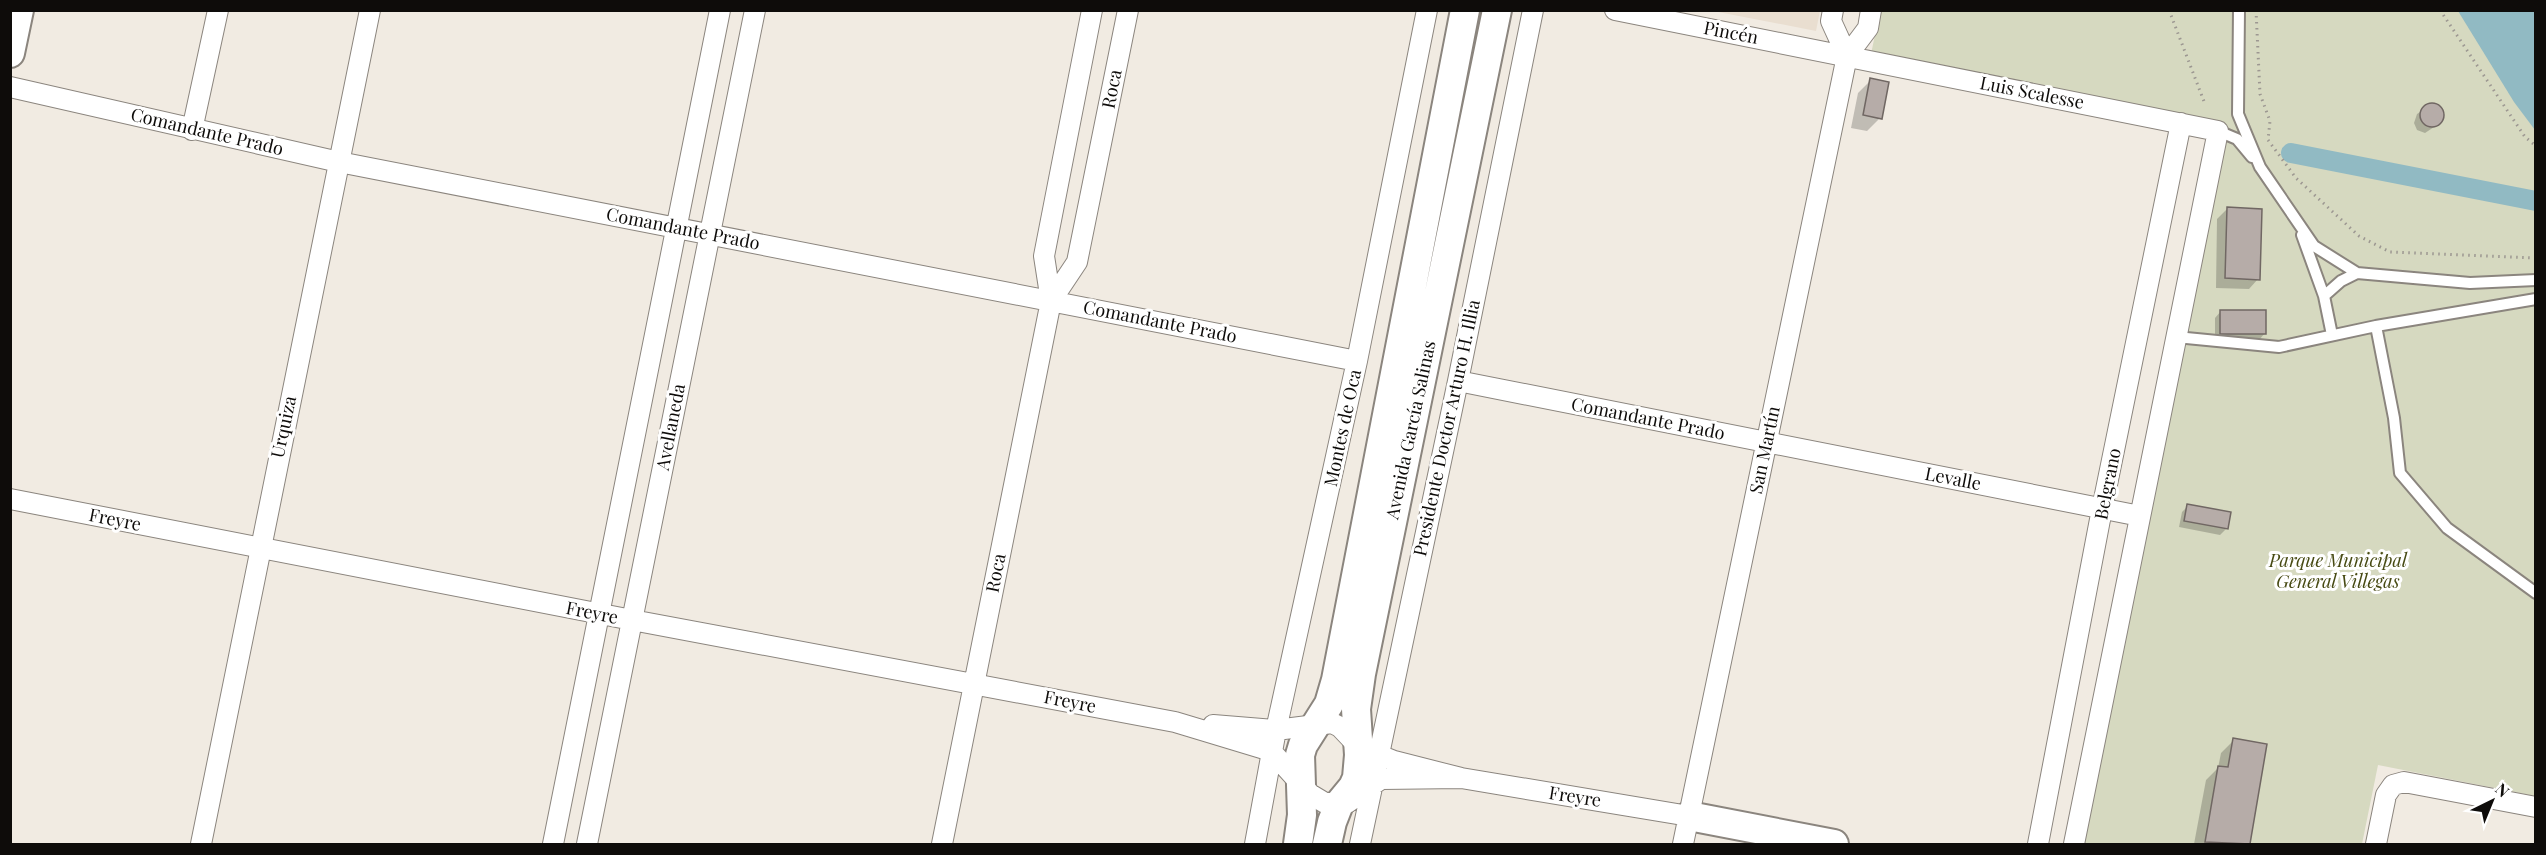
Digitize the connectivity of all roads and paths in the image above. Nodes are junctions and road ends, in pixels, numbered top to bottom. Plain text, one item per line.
1 (19, 10) edge
2 (218, 10) edge
3 (370, 10) edge
4 (720, 10) edge
5 (755, 10) edge
6 (1092, 10) edge
7 (1128, 10) edge
8 (1427, 10) edge
9 (1465, 10) edge
10 (1497, 10) edge
11 (1533, 10) edge
12 (1615, 10) edge
13 (1833, 10) edge
14 (1871, 10) edge
15 (2169, 10) edge
16 (2239, 10) edge
17 (2256, 10) edge
18 (2440, 10) edge
19 (10, 53) edge
20 (1847, 56) junction
21 (10, 87) edge
22 (2205, 104) dead end
23 (2238, 114) junction
24 (2181, 123) junction
25 (192, 130) junction
26 (2218, 131) junction
27 (2535, 146) edge
28 (339, 162) junction
29 (2260, 167) junction
30 (2298, 222) junction
31 (676, 228) junction
32 (710, 235) junction
33 (2535, 258) edge
34 (2357, 273) junction
35 (2535, 280) edge
36 (2325, 296) junction
37 (2535, 299) edge
38 (1052, 301) junction
39 (2376, 326) junction
40 (2332, 335) junction
41 (2176, 337) junction
42 (1358, 361) junction
43 (1458, 381) junction
44 (1767, 442) junction
45 (10, 499) edge
46 (2102, 509) junction
47 (2140, 516) junction
48 (259, 547) junction
49 (2535, 593) edge
50 (599, 614) junction
51 (632, 620) junction
52 (974, 684) junction
53 (1174, 722) junction
54 (1318, 723) junction
55 (1276, 730) junction
56 (1272, 751) junction
57 (1368, 751) junction
58 (1461, 778) junction
59 (1300, 781) junction
60 (1371, 785) junction
61 (1339, 804) junction
62 (2535, 807) edge
63 (1689, 816) junction
64 (201, 844) edge
65 (553, 844) edge
66 (587, 844) edge
67 (942, 844) edge
68 (1255, 844) edge
69 (1298, 844) edge
70 (1327, 844) edge
71 (1360, 844) edge
72 (1683, 844) edge
73 (1834, 844) edge
74 (2038, 844) edge
75 (2074, 844) edge
76 (2376, 844) edge

1 - 19 main road
2 - 25 street
3 - 28 street, Urquiza
4 - 31 street, Avellaneda
5 - 32 street, Avellaneda
6 - 38 street, Roca
7 - 38 street, Roca
8 - 42 street, Montes de Oca
9 - 54 main road, Avenida García Salinas
10 - 57 main road, Avenida García Salinas
11 - 43 street, Presidente Doctor Arturo H. Illia
12 - 20 street, Pincén
13 - 20 street
14 - 20 street, San Martín
15 - 22 path
16 - 23 lane
17 - 33 path
18 - 27 path
20 - 24 street, Luis Scalesse
20 - 44 street, San Martín
21 - 25 street, Comandante Prado
23 - 26 lane
23 - 29 lane
24 - 26 street, Luis Scalesse
24 - 46 street, Belgrano
25 - 28 street, Comandante Prado
26 - 29 lane
26 - 41 street, Belgrano
28 - 31 street, Comandante Prado
28 - 48 street, Urquiza
29 - 30 lane
30 - 34 lane
30 - 36 lane
31 - 32 street, Comandante Prado
31 - 50 street, Avellaneda
32 - 38 street, Comandante Prado
32 - 51 street, Avellaneda
34 - 35 lane
34 - 36 lane
36 - 40 lane
37 - 39 lane
38 - 42 street, Comandante Prado
38 - 52 street, Roca
39 - 40 lane
39 - 49 lane
40 - 41 lane
41 - 47 street, Belgrano
42 - 55 street, Montes de Oca
43 - 44 street, Comandante Prado
43 - 57 street, Presidente Doctor Arturo H. Illia
44 - 46 street, Levalle
44 - 63 street, San Martín
45 - 48 street, Freyre
46 - 47 street, Levalle
46 - 74 street, Belgrano
47 - 75 street, Belgrano
48 - 50 street, Freyre
48 - 64 street, Urquiza
50 - 51 street, Freyre
50 - 65 street, Avellaneda
51 - 52 street, Freyre
51 - 66 street, Avellaneda
52 - 53 street, Freyre
52 - 67 street, Roca
53 - 55 street, Freyre
53 - 56 street, Freyre
54 - 55 street, Freyre
54 - 57 street, Freyre
54 - 59 main road, Avenida García Salinas
55 - 56 street, Montes de Oca
56 - 59 street
56 - 68 street, Montes de Oca
57 - 58 street, Freyre
57 - 60 street, Presidente Doctor Arturo H. Illia
57 - 61 main road, Avenida García Salinas
58 - 60 street, Freyre
58 - 63 street, Freyre
59 - 61 street
59 - 69 main road, Avenida García Salinas
60 - 61 street, Freyre
60 - 71 street, Presidente Doctor Arturo H. Illia
61 - 70 main road, Avenida García Salinas
62 - 76 street
63 - 72 street, San Martín
63 - 73 main road

